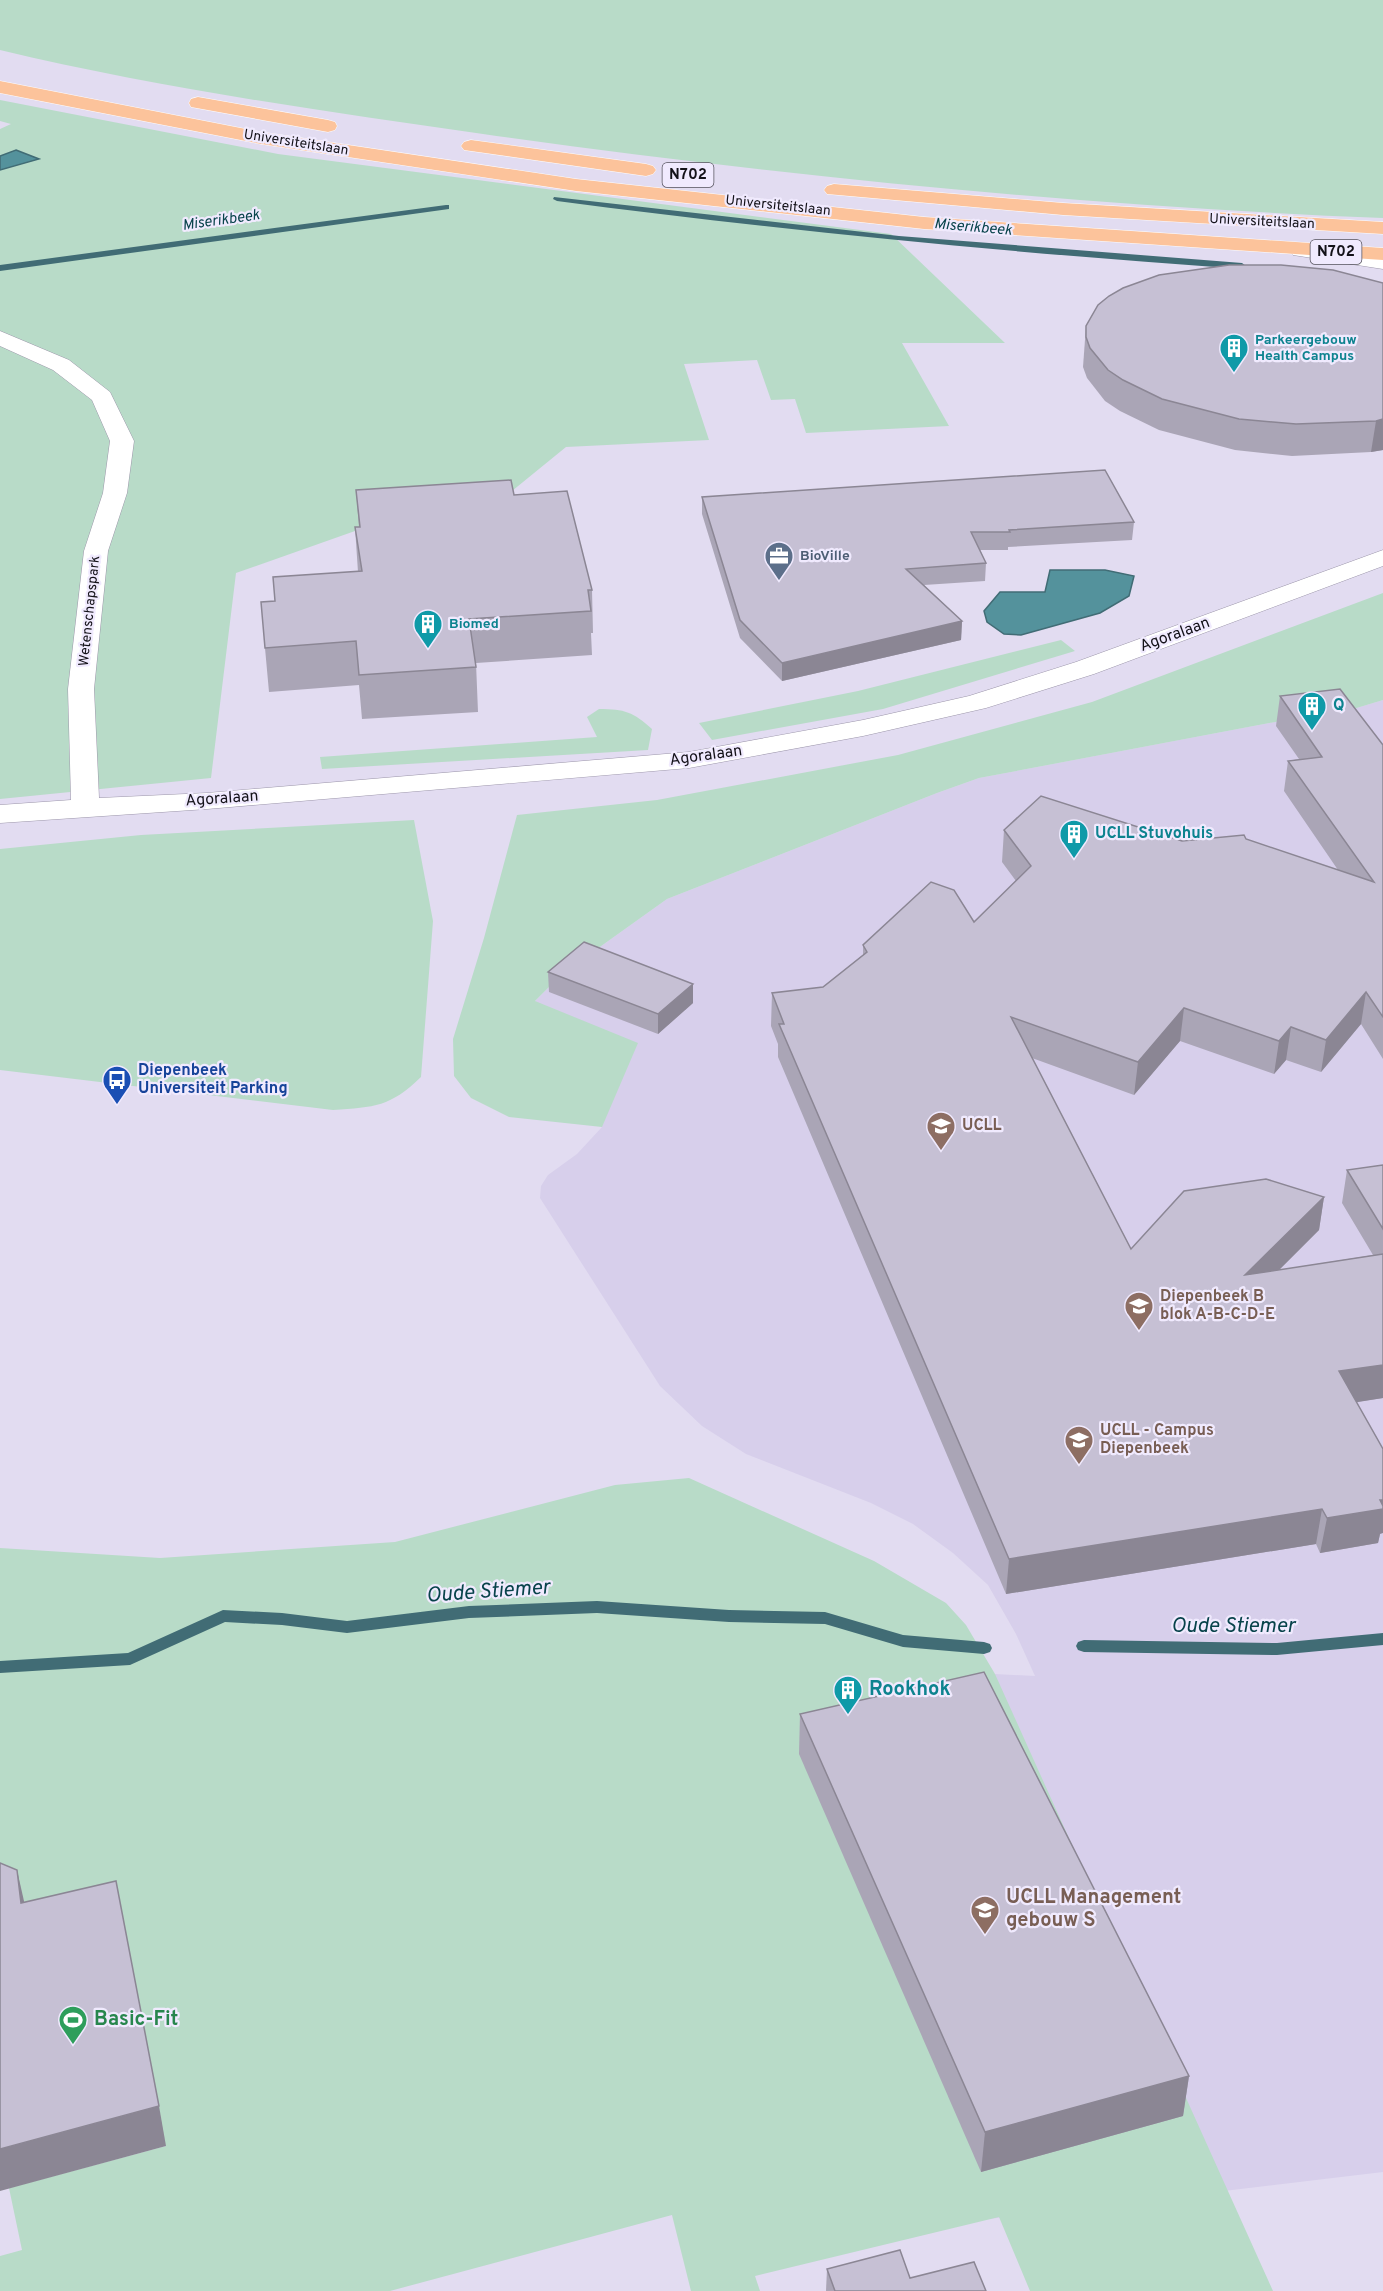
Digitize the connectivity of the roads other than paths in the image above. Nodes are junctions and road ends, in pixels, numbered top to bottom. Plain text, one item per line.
1 (0, 87) edge
2 (176, 100) dead end
3 (352, 130) dead end
4 (458, 144) dead end
5 (670, 173) dead end
6 (810, 188) dead end
7 (1383, 228) edge
8 (1290, 249) junction
9 (1383, 254) edge
10 (1383, 263) edge
11 (0, 338) edge
12 (1383, 557) edge
13 (85, 807) junction
14 (0, 814) edge

1 - 8 highway, Universiteitslaan / N702
2 - 3 highway, Universiteitslaan
4 - 5 highway, N702
6 - 7 highway, Universiteitslaan / N702
8 - 9 highway, Universiteitslaan / N702
8 - 10 street
11 - 13 street, Wetenschapspark
12 - 13 street, Agoralaan
13 - 14 street, Agoralaan

